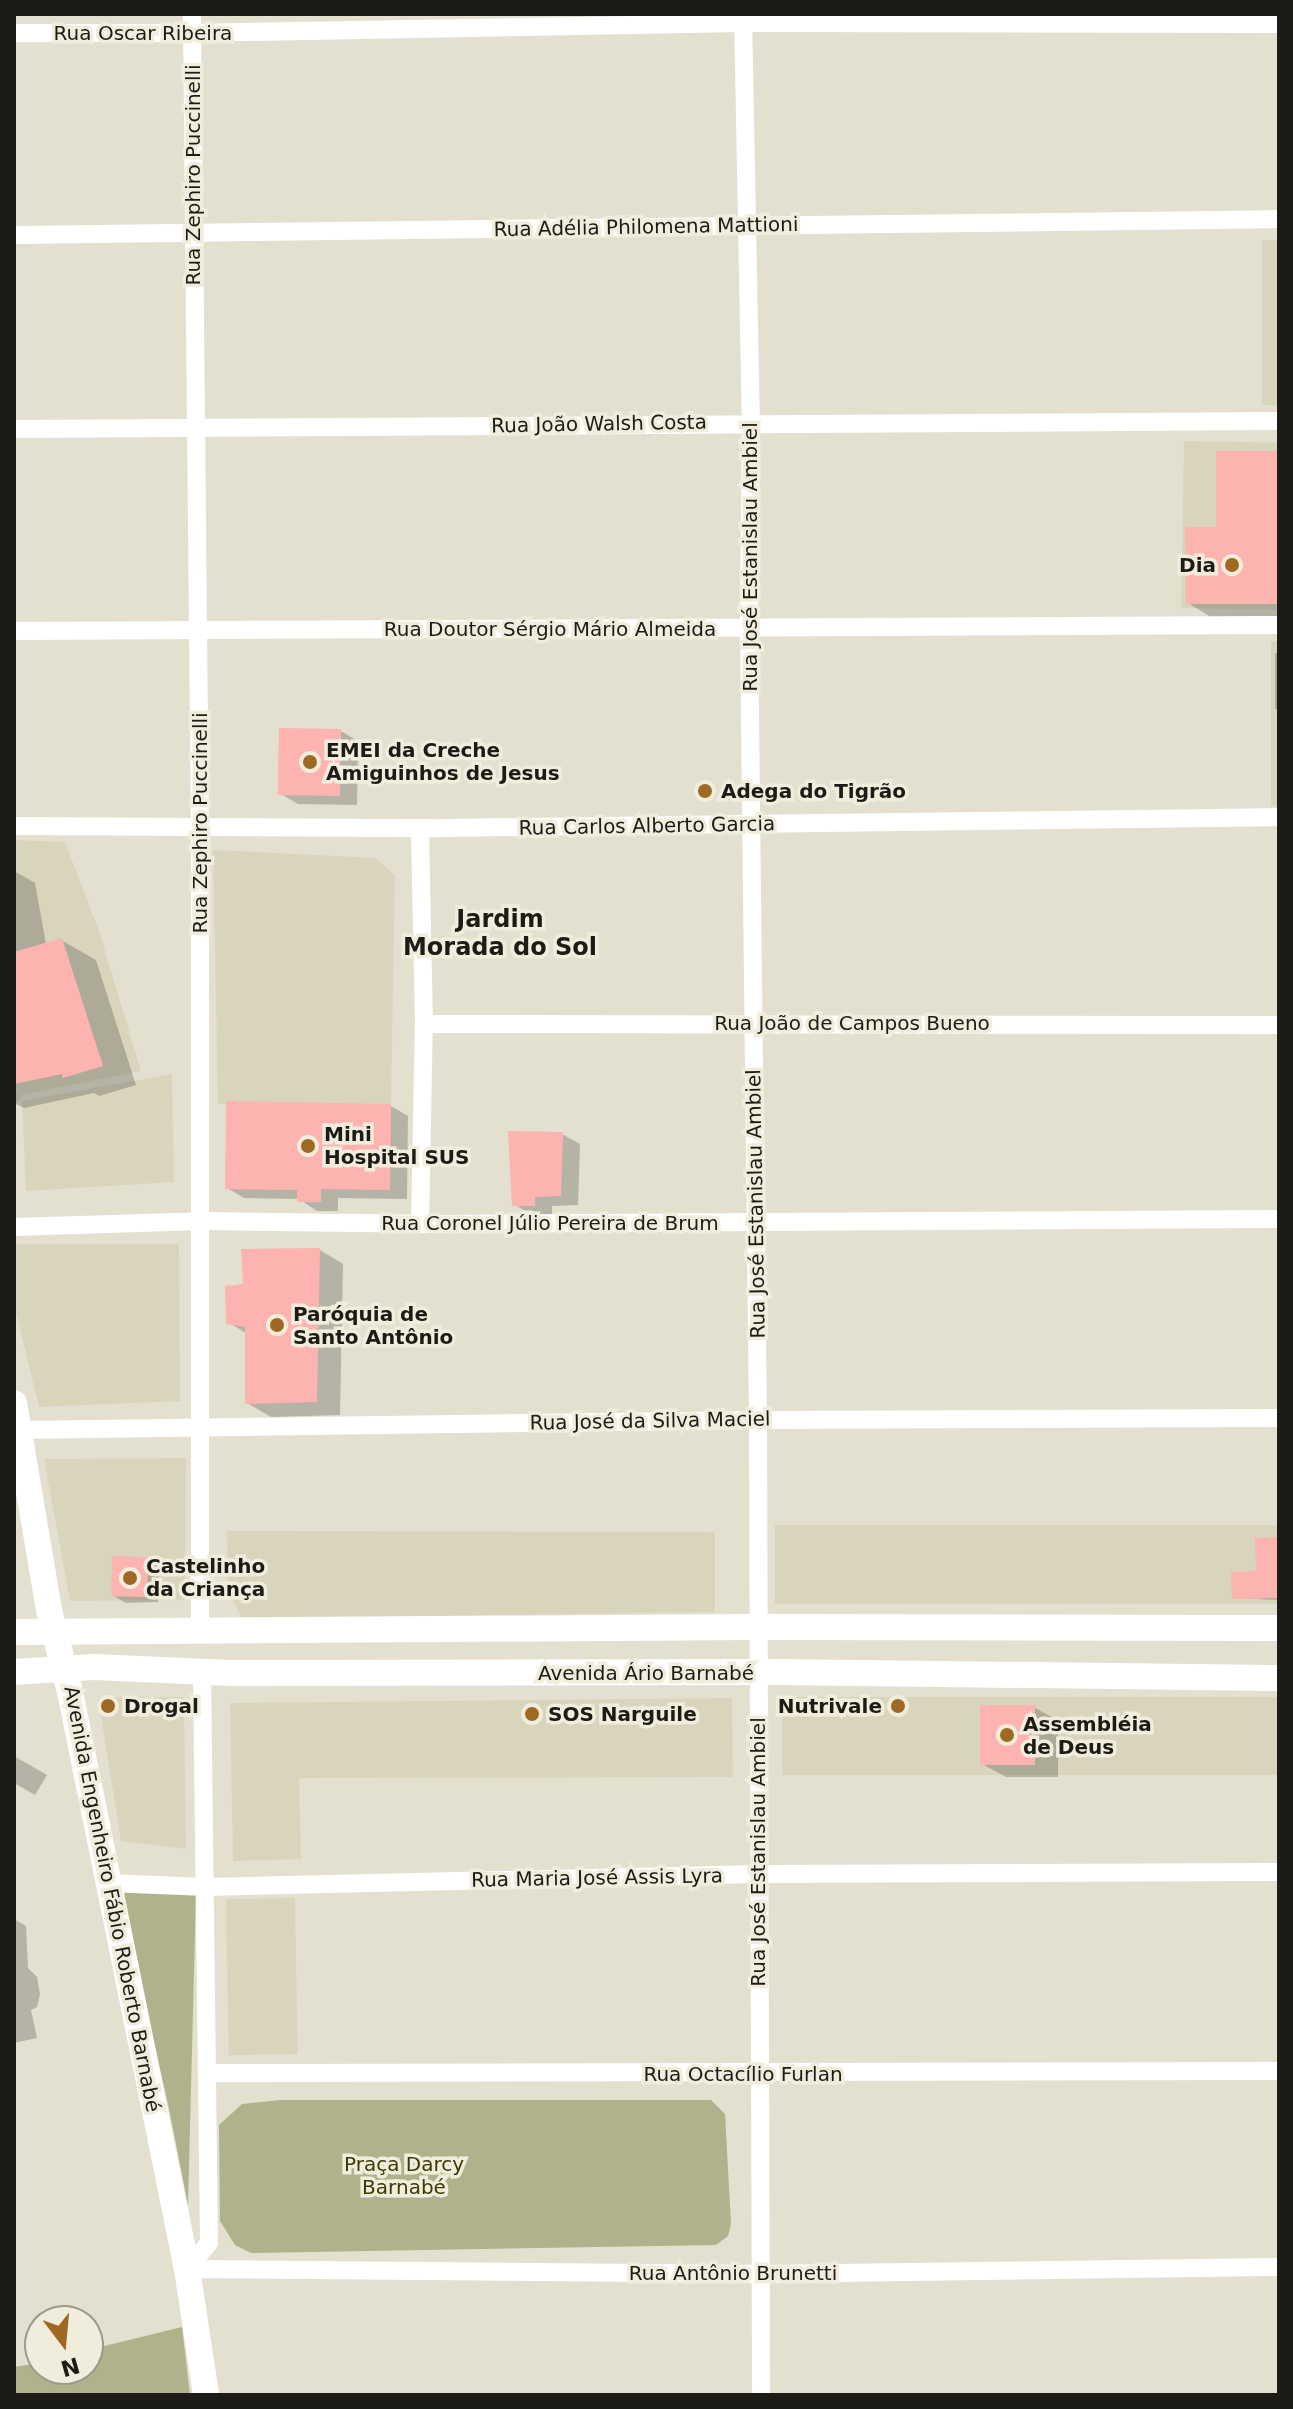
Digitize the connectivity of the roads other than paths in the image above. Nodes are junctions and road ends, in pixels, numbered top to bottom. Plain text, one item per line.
1 (192, 14) edge
2 (743, 18) edge
3 (1279, 24) edge
4 (14, 33) edge
5 (192, 33) junction
6 (1279, 219) edge
7 (745, 225) junction
8 (14, 235) edge
9 (193, 235) junction
10 (1279, 421) edge
11 (751, 423) junction
12 (196, 428) junction
13 (14, 429) edge
14 (1279, 625) edge
15 (199, 629) junction
16 (749, 629) junction
17 (14, 631) edge
18 (1279, 817) edge
19 (751, 824) junction
20 (14, 826) edge
21 (200, 827) junction
22 (420, 828) junction
23 (754, 1022) junction
24 (424, 1024) junction
25 (1279, 1025) edge
26 (1279, 1219) edge
27 (201, 1221) junction
28 (756, 1222) junction
29 (420, 1224) junction
30 (14, 1227) edge
31 (14, 1403) edge
32 (1279, 1418) edge
33 (758, 1420) junction
34 (201, 1425) junction
35 (20, 1430) junction
36 (756, 1627) junction
37 (1279, 1628) edge
38 (14, 1632) edge
39 (55, 1633) junction
40 (200, 1633) junction
41 (64, 1668) junction
42 (14, 1672) edge
43 (202, 1672) junction
44 (757, 1672) junction
45 (1279, 1678) edge
46 (1279, 1872) edge
47 (759, 1874) junction
48 (108, 1883) junction
49 (206, 1887) junction
50 (1279, 2071) edge
51 (208, 2073) junction
52 (759, 2074) junction
53 (1279, 2267) edge
54 (187, 2269) junction
55 (760, 2274) junction
56 (206, 2395) edge
57 (761, 2395) edge

1 - 5 street, Rua Zephiro Puccinelli
2 - 3 street, Rua Oscar Ribeira
2 - 5 street, Rua Oscar Ribeira
2 - 7 street, Rua José Estanislau Ambiel
4 - 5 street, Rua Oscar Ribeira
5 - 9 street, Rua Zephiro Puccinelli
6 - 7 street, Rua Adélia Philomena Mattioni
7 - 9 street, Rua Adélia Philomena Mattioni
7 - 11 street, Rua José Estanislau Ambiel
8 - 9 street, Rua Adélia Philomena Mattioni
9 - 12 street, Rua Zephiro Puccinelli
10 - 11 street, Rua João Walsh Costa
11 - 12 street, Rua João Walsh Costa
11 - 16 street, Rua José Estanislau Ambiel
12 - 13 street, Rua João Walsh Costa
12 - 15 street, Rua Zephiro Puccinelli
14 - 16 street, Rua Doutor Sérgio Mário Almeida
15 - 16 street, Rua Doutor Sérgio Mário Almeida
15 - 17 street, Rua Doutor Sérgio Mário Almeida
15 - 21 street, Rua Zephiro Puccinelli
16 - 19 street, Rua José Estanislau Ambiel
18 - 19 street, Rua Carlos Alberto Garcia
19 - 22 street, Rua Carlos Alberto Garcia
19 - 23 street, Rua José Estanislau Ambiel
20 - 21 street, Rua Carlos Alberto Garcia
21 - 22 street, Rua Carlos Alberto Garcia
21 - 27 street, Rua Zephiro Puccinelli
22 - 24 street
23 - 24 street, Rua João de Campos Bueno
23 - 25 street, Rua João de Campos Bueno
23 - 28 street, Rua José Estanislau Ambiel
24 - 29 street
26 - 28 street, Rua Coronel Júlio Pereira de Brum
27 - 29 street, Rua Coronel Júlio Pereira de Brum
27 - 30 street, Rua Coronel Júlio Pereira de Brum
27 - 34 street, Rua Zephiro Puccinelli
28 - 29 street, Rua Coronel Júlio Pereira de Brum
28 - 33 street, Rua José Estanislau Ambiel
31 - 35 main road, Avenida Engenheiro Fábio Roberto Barnabé
32 - 33 street, Rua José da Silva Maciel
33 - 34 street, Rua José da Silva Maciel
33 - 36 street, Rua José Estanislau Ambiel
34 - 35 street, Rua José da Silva Maciel
34 - 40 street, Rua Zephiro Puccinelli
35 - 39 main road, Avenida Engenheiro Fábio Roberto Barnabé
36 - 37 main road
36 - 40 main road
36 - 44 street, Rua José Estanislau Ambiel
38 - 39 main road
39 - 40 main road
39 - 41 main road, Avenida Engenheiro Fábio Roberto Barnabé
41 - 42 main road, Avenida Ário Barnabé
41 - 43 main road, Avenida Ário Barnabé
41 - 48 main road, Avenida Engenheiro Fábio Roberto Barnabé
43 - 44 main road, Avenida Ário Barnabé
43 - 49 street
44 - 45 main road, Avenida Ário Barnabé
44 - 47 street, Rua José Estanislau Ambiel
46 - 47 street, Rua Maria José Assis Lyra
47 - 49 street, Rua Maria José Assis Lyra
47 - 52 street, Rua José Estanislau Ambiel
48 - 49 street, Rua Maria José Assis Lyra
48 - 54 main road, Avenida Engenheiro Fábio Roberto Barnabé
49 - 51 street
50 - 52 street, Rua Octacílio Furlan
51 - 52 street, Rua Octacílio Furlan
51 - 54 street
52 - 55 street, Rua José Estanislau Ambiel
53 - 55 street, Rua Antônio Brunetti
54 - 55 street, Rua Antônio Brunetti
54 - 56 main road, Avenida Engenheiro Fábio Roberto Barnabé
55 - 57 street, Rua José Estanislau Ambiel

